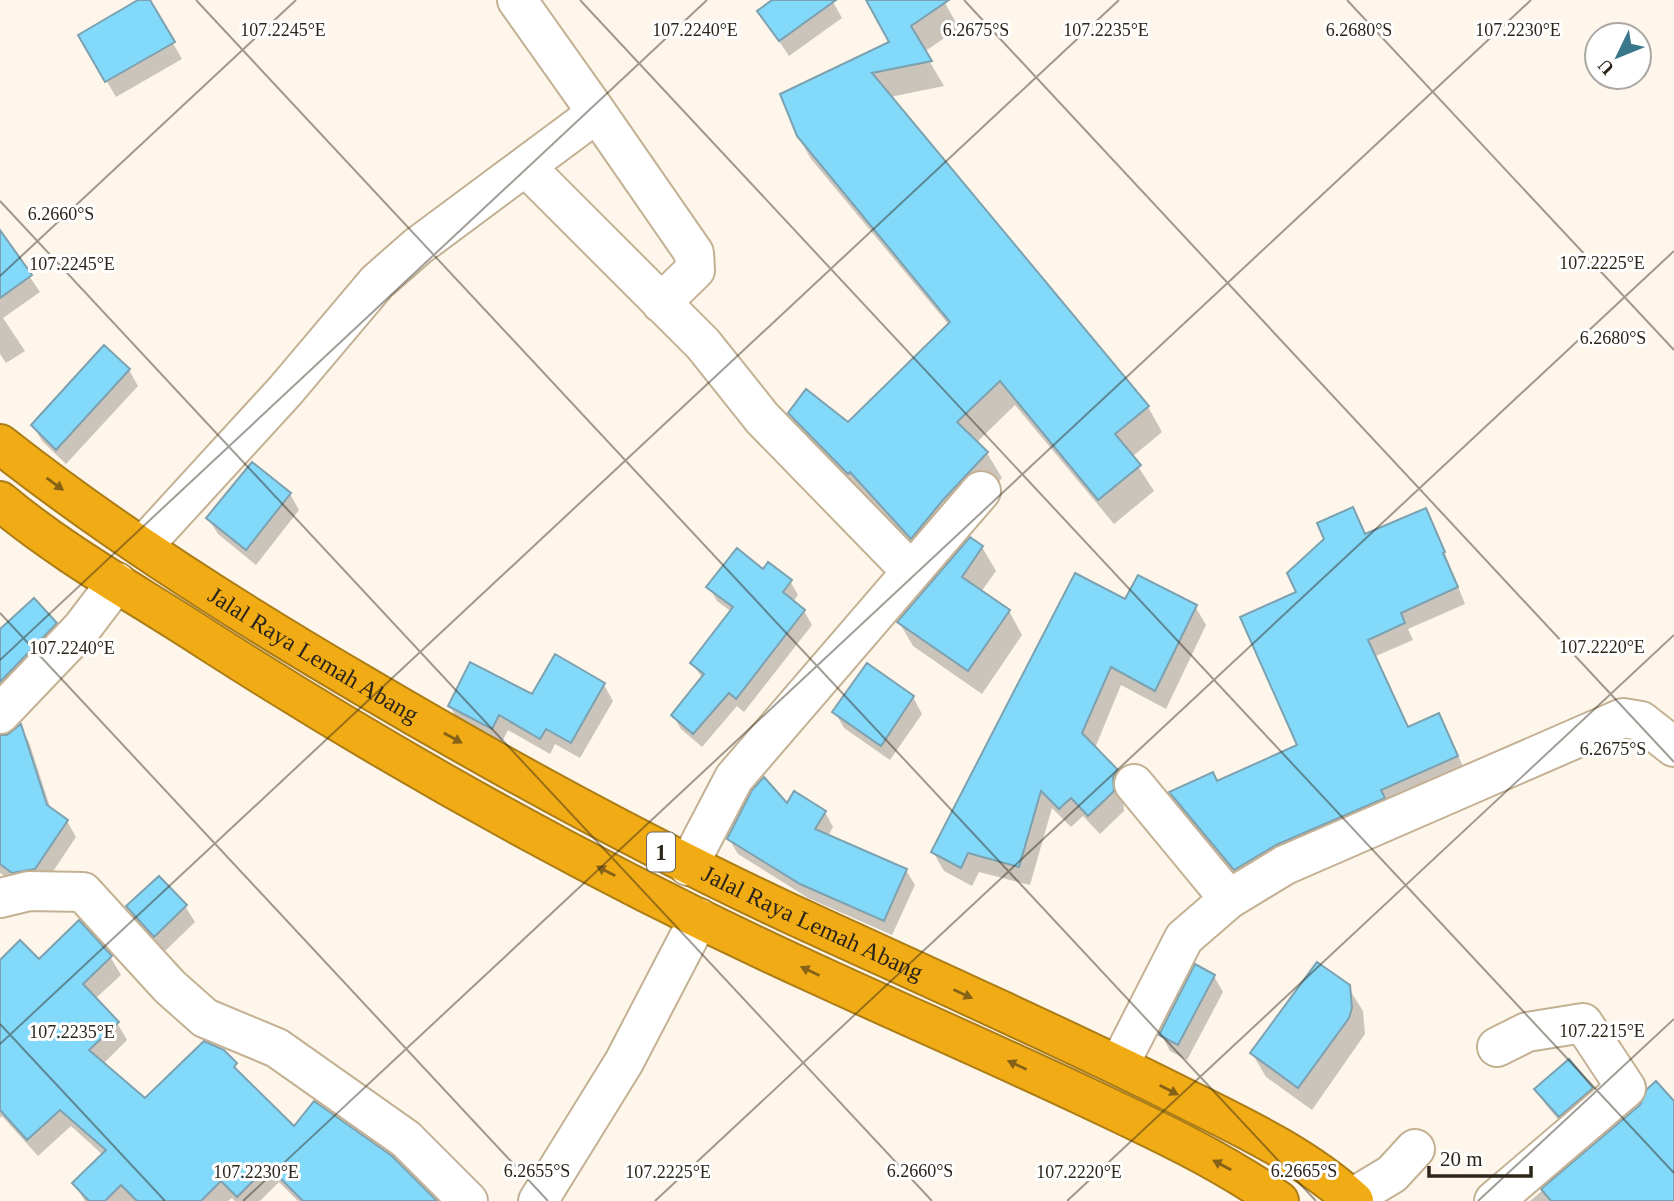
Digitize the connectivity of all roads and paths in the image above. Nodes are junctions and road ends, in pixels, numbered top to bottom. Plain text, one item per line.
1 (529, 5) edge
2 (597, 113) junction
3 (526, 167) junction
4 (661, 303) junction
5 (0, 443) edge
6 (981, 491) dead end
7 (0, 500) edge
8 (142, 546) junction
9 (910, 570) junction
10 (117, 582) junction
11 (0, 714) edge
12 (1674, 747) edge
13 (1134, 784) dead end
14 (688, 866) junction
15 (0, 898) edge
16 (1229, 899) junction
17 (699, 918) junction
18 (1497, 1047) dead end
19 (1119, 1065) junction
20 (1415, 1149) dead end
21 (1353, 1200) edge
22 (468, 1201) edge
23 (538, 1201) edge
24 (1279, 1201) edge
25 (1494, 1201) edge

1 - 2 street
2 - 3 street
2 - 4 street
3 - 4 street
3 - 8 street
4 - 9 street
5 -> 8 highway, Jalal Raya Lemah Abang / 1
6 - 9 street
7 - 10 highway, Jalal Raya Lemah Abang / 1
8 -> 14 highway, Jalal Raya Lemah Abang / 1
9 - 14 street
10 - 11 street
17 -> 10 highway, Jalal Raya Lemah Abang / 1
12 - 16 street
13 - 16 street
14 -> 19 highway, Jalal Raya Lemah Abang / 1
15 - 22 street
16 - 19 street
17 - 23 street
24 -> 17 highway, Jalal Raya Lemah Abang / 1
18 - 25 street
19 -> 21 highway, Jalal Raya Lemah Abang / 1
20 - 21 street

